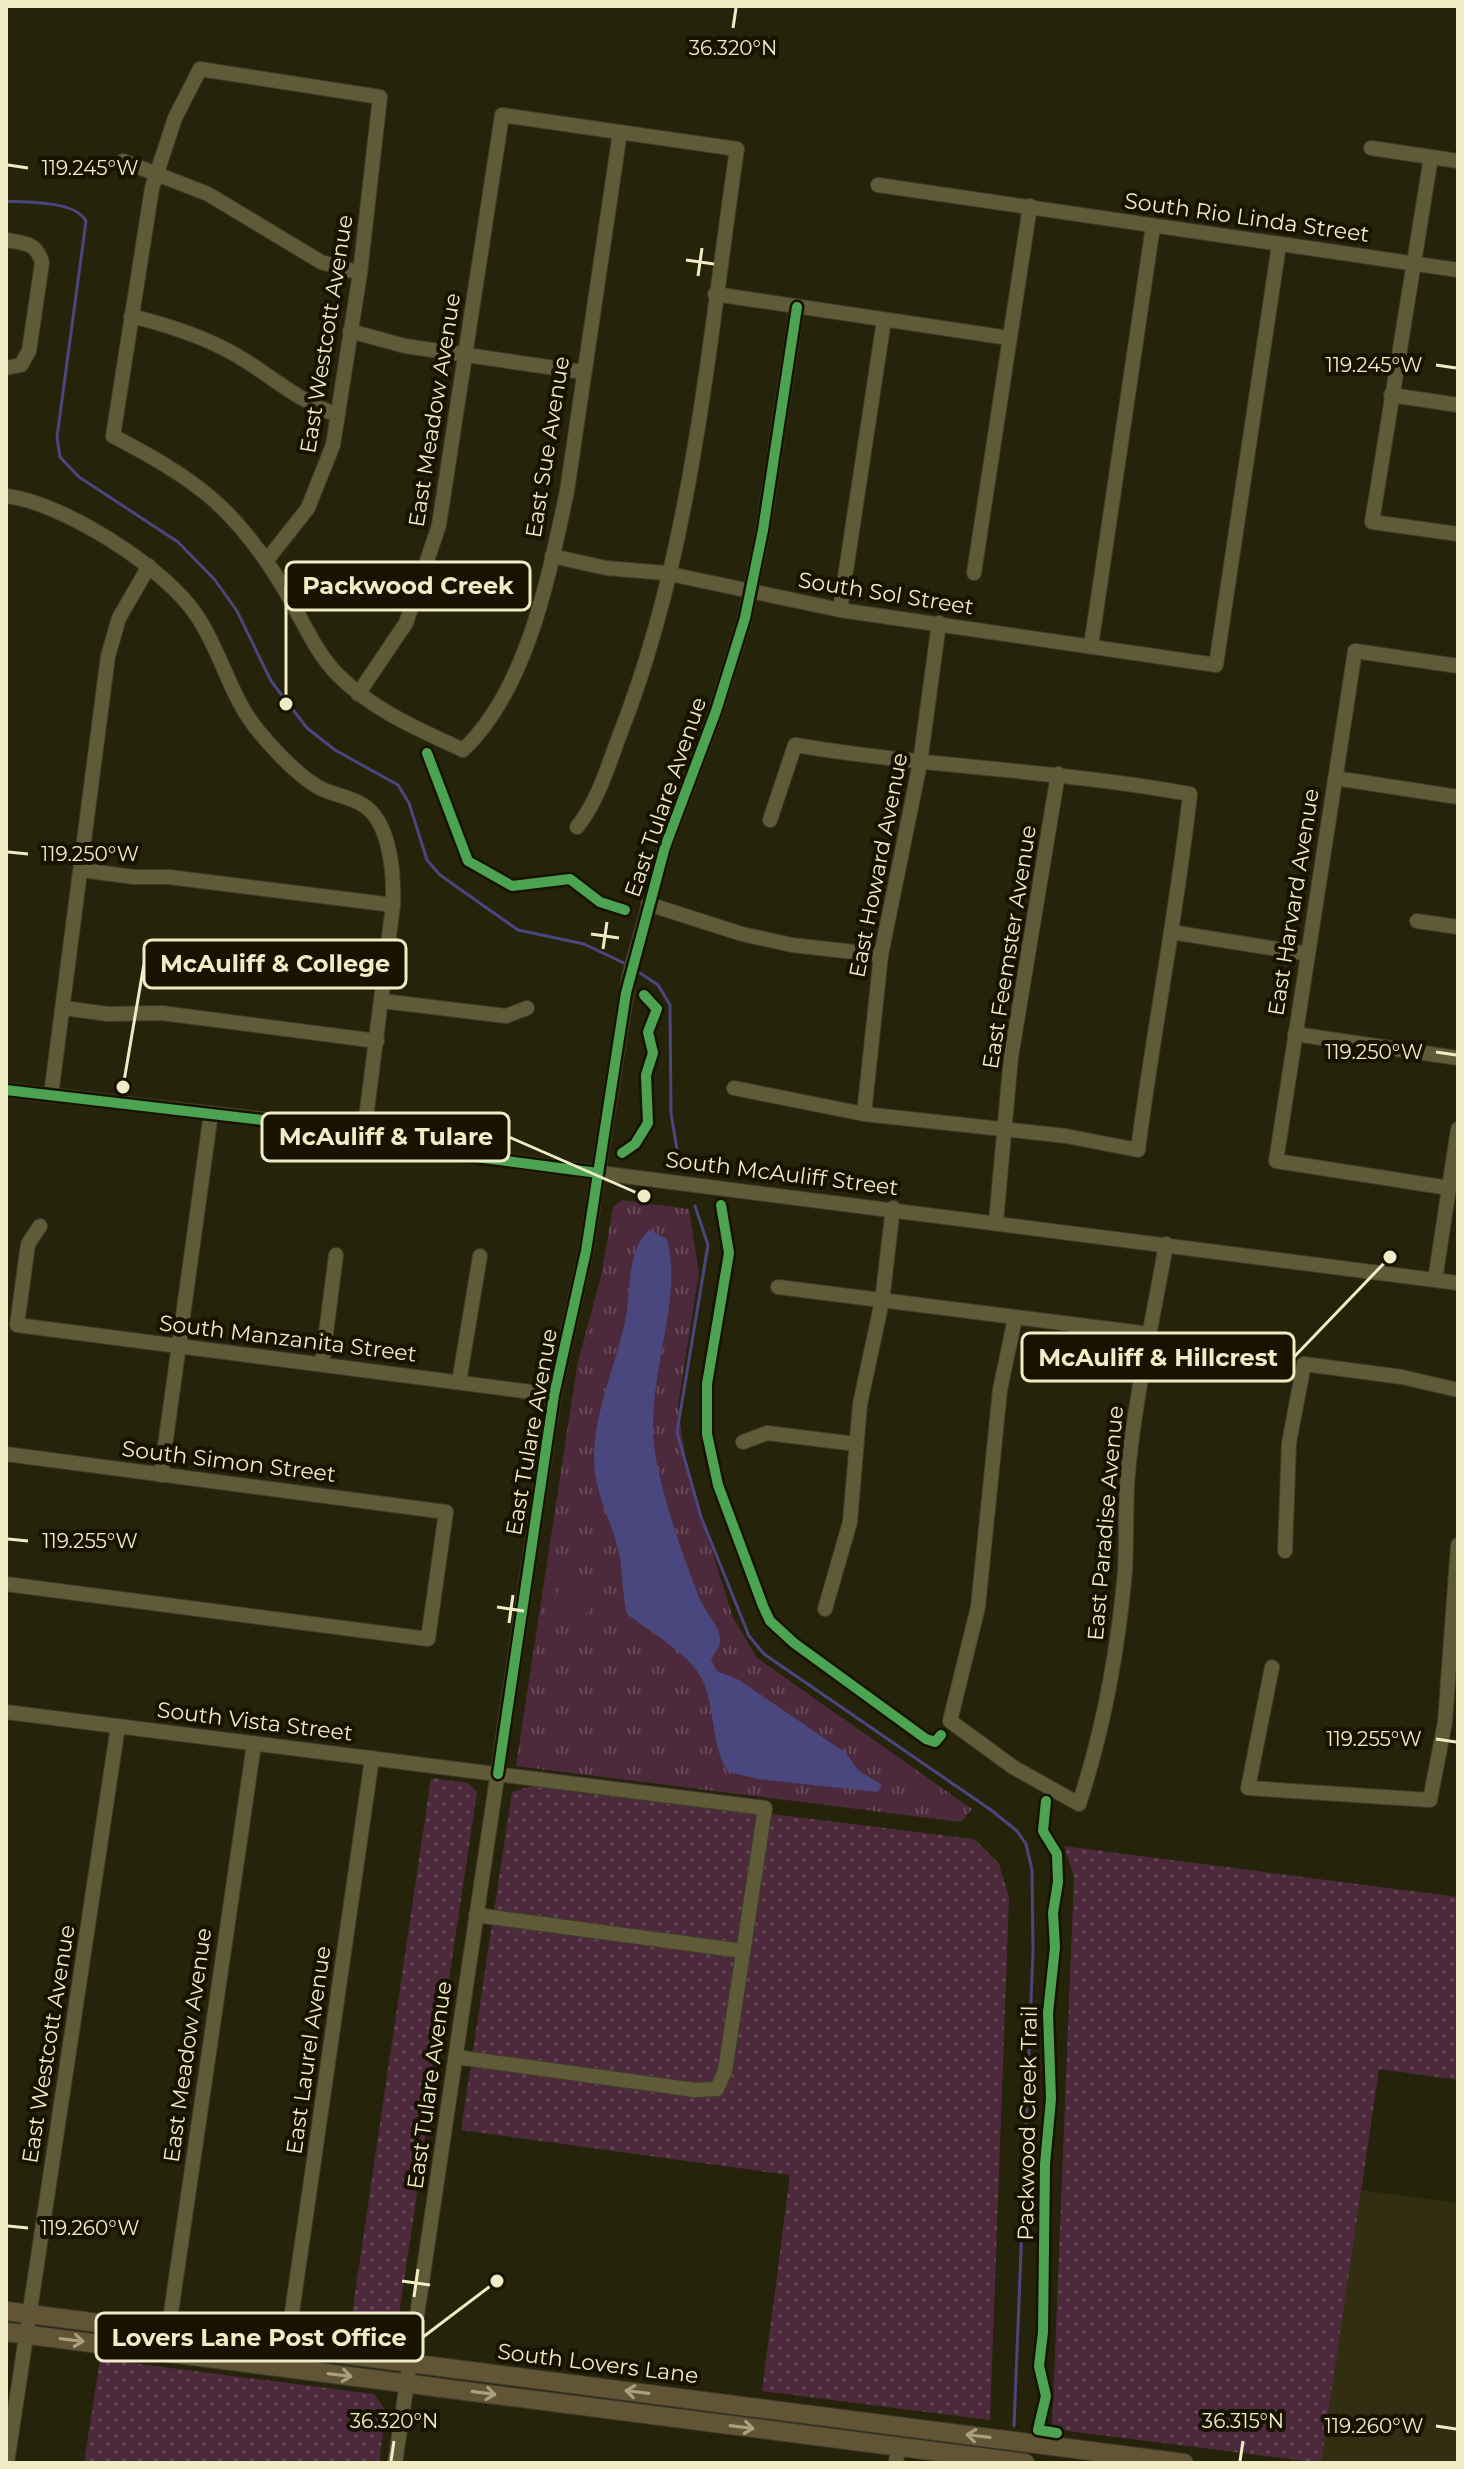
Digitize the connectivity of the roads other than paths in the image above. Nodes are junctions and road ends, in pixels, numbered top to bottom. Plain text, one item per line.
1 (620, 132) junction
2 (1371, 148) dead end
3 (1431, 157) junction
4 (123, 161) dead end
5 (1458, 161) edge
6 (155, 174) junction
7 (878, 185) dead end
8 (1030, 206) junction
9 (1153, 226) junction
10 (6, 240) edge
11 (1279, 245) junction
12 (1413, 263) junction
13 (1458, 270) edge
14 (360, 273) junction
15 (715, 294) junction
16 (797, 307) junction
17 (131, 316) junction
18 (884, 320) junction
19 (350, 331) junction
20 (1009, 338) junction
21 (467, 356) junction
22 (13, 367) edge
23 (582, 372) junction
24 (1391, 395) junction
25 (1458, 405) edge
26 (337, 415) junction
27 (12, 497) edge
28 (1458, 534) edge
29 (552, 556) junction
30 (267, 560) junction
31 (149, 566) junction
32 (974, 573) dead end
33 (669, 574) junction
34 (751, 593) junction
35 (840, 610) junction
36 (939, 623) junction
37 (1091, 646) junction
38 (1458, 666) edge
39 (358, 694) junction
40 (920, 763) junction
41 (1058, 774) junction
42 (1335, 778) junction
43 (1458, 797) edge
44 (770, 820) dead end
45 (577, 827) dead end
46 (81, 870) junction
47 (648, 904) junction
48 (393, 905) junction
49 (1417, 921) dead end
50 (1458, 927) edge
51 (1171, 932) junction
52 (1308, 954) junction
53 (881, 955) junction
54 (382, 1001) junction
55 (63, 1008) junction
56 (527, 1008) dead end
57 (1295, 1034) junction
58 (377, 1041) junction
59 (1458, 1058) edge
60 (734, 1088) dead end
61 (6, 1090) edge
62 (51, 1095) junction
63 (211, 1113) junction
64 (864, 1114) junction
65 (1006, 1129) junction
66 (1458, 1129) edge
67 (364, 1134) junction
68 (598, 1173) junction
69 (1449, 1188) junction
70 (893, 1208) junction
71 (996, 1222) junction
72 (40, 1226) dead end
73 (1166, 1244) junction
74 (336, 1255) dead end
75 (480, 1256) dead end
76 (1435, 1280) junction
77 (1458, 1283) edge
78 (778, 1287) dead end
79 (882, 1301) junction
80 (1015, 1318) junction
81 (1150, 1334) junction
82 (179, 1346) junction
83 (322, 1364) junction
84 (459, 1382) junction
85 (1458, 1390) edge
86 (554, 1395) junction
87 (743, 1442) dead end
88 (856, 1444) junction
89 (6, 1454) edge
90 (161, 1475) junction
91 (1458, 1545) edge
92 (1285, 1551) dead end
93 (6, 1584) edge
94 (825, 1609) dead end
95 (1455, 1621) edge
96 (1272, 1667) dead end
97 (6, 1712) edge
98 (118, 1726) junction
99 (254, 1744) junction
100 (372, 1758) junction
101 (498, 1774) junction
102 (476, 1915) junction
103 (743, 1951) junction
104 (456, 2057) junction
105 (6, 2311) edge
106 (30, 2314) junction
107 (6, 2332) edge
108 (168, 2332) junction
109 (27, 2335) junction
110 (287, 2347) junction
111 (165, 2352) junction
112 (410, 2364) junction
113 (407, 2383) junction
114 (897, 2455) edge
115 (7, 2463) edge
116 (395, 2463) edge
117 (1025, 2463) edge
118 (1184, 2463) edge

1 - 15 street
1 - 21 street, East Meadow Avenue
1 - 23 street, East Sue Avenue
2 - 3 street
3 - 5 street
3 - 12 street
4 - 6 street
6 - 14 street
6 - 14 street, East Westcott Avenue
6 - 17 street
7 - 8 street, South Rio Linda Street
8 - 9 street, South Rio Linda Street
8 - 20 street
9 - 11 street, South Rio Linda Street
9 - 37 street
10 - 22 street
11 - 12 street, South Rio Linda Street
11 - 37 street, South Sol Street
12 - 13 street, South Rio Linda Street
12 - 24 street
14 - 19 street, East Westcott Avenue
15 - 16 street
15 - 33 street
16 - 18 street
16 - 34 street, East Tulare Avenue
17 - 26 street
17 - 30 street
18 - 20 street
18 - 35 street
19 - 21 street
19 - 26 street, East Westcott Avenue
20 - 32 street
21 - 23 street
21 - 39 street, East Meadow Avenue
23 - 29 street, East Sue Avenue
24 - 25 street
24 - 28 street
26 - 30 street, East Westcott Avenue
27 - 31 street
29 - 33 street, South Sol Street
29 - 39 street, East Sue Avenue
30 - 39 street
31 - 46 street
31 - 48 street
33 - 34 street, South Sol Street
33 - 45 street
34 - 35 street, South Sol Street
34 - 47 street, East Tulare Avenue
35 - 36 street, South Sol Street
36 - 37 street, South Sol Street
36 - 40 street, East Howard Avenue
38 - 42 street, East Harvard Avenue
40 - 41 street
40 - 44 street
40 - 53 street, East Howard Avenue
41 - 51 street
41 - 65 street, East Feemster Avenue
42 - 43 street
42 - 52 street, East Harvard Avenue
46 - 48 street
46 - 55 street
47 - 53 street
47 - 68 street, East Tulare Avenue
48 - 54 street
49 - 50 street
51 - 52 street
51 - 65 street
52 - 57 street, East Harvard Avenue
53 - 64 street, East Howard Avenue
54 - 56 street
54 - 58 street
55 - 58 street
55 - 62 street
57 - 59 street
57 - 69 street, East Harvard Avenue
58 - 67 street
60 - 64 street
61 - 62 street, South McAuliff Street
62 - 63 street, South McAuliff Street
63 - 67 street, South McAuliff Street
63 - 82 street
64 - 65 street
65 - 71 street, East Feemster Avenue
66 - 69 street
67 - 68 street, South McAuliff Street
68 - 70 street, South McAuliff Street
68 - 86 street, East Tulare Avenue
69 - 76 street
70 - 71 street, South McAuliff Street
70 - 79 street
71 - 73 street, South McAuliff Street
72 - 82 street, South Manzanita Street
73 - 76 street, South McAuliff Street
73 - 81 street, East Paradise Avenue
74 - 83 street
75 - 84 street
76 - 77 street, South McAuliff Street
78 - 79 street
79 - 80 street
79 - 88 street
80 - 81 street
80 - 81 street, East Paradise Avenue
82 - 83 street, South Manzanita Street
82 - 90 street
83 - 84 street, South Manzanita Street
84 - 86 street, South Manzanita Street
85 - 92 street
86 - 101 street, East Tulare Avenue
87 - 88 street
88 - 94 street
89 - 90 street, South Simon Street
90 - 93 street, South Simon Street
91 - 95 street
95 - 96 street
97 - 98 street, South Vista Street
98 - 99 street, South Vista Street
98 - 106 street, East Westcott Avenue
99 - 100 street, South Vista Street
99 - 108 street, East Meadow Avenue
100 - 101 street, South Vista Street
100 - 110 street, East Laurel Avenue
101 - 102 street, East Tulare Avenue
101 - 103 street, South Vista Street
102 - 103 street
102 - 104 street, East Tulare Avenue
103 - 104 street
104 - 112 street, East Tulare Avenue
105 - 106 main road, South Lovers Lane
106 - 108 main road, South Lovers Lane
106 - 109 street, East Westcott Avenue
107 - 109 main road, South Lovers Lane
108 - 110 main road, South Lovers Lane
108 - 111 street, East Meadow Avenue
109 -> 111 main road, South Lovers Lane
109 - 115 street, East Westcott Avenue
110 - 112 main road, South Lovers Lane
111 -> 113 main road, South Lovers Lane
112 - 113 street, East Tulare Avenue
118 -> 112 main road, South Lovers Lane
113 -> 114 main road, South Lovers Lane
113 - 116 street, East Tulare Avenue
114 - 117 main road, South Lovers Lane

